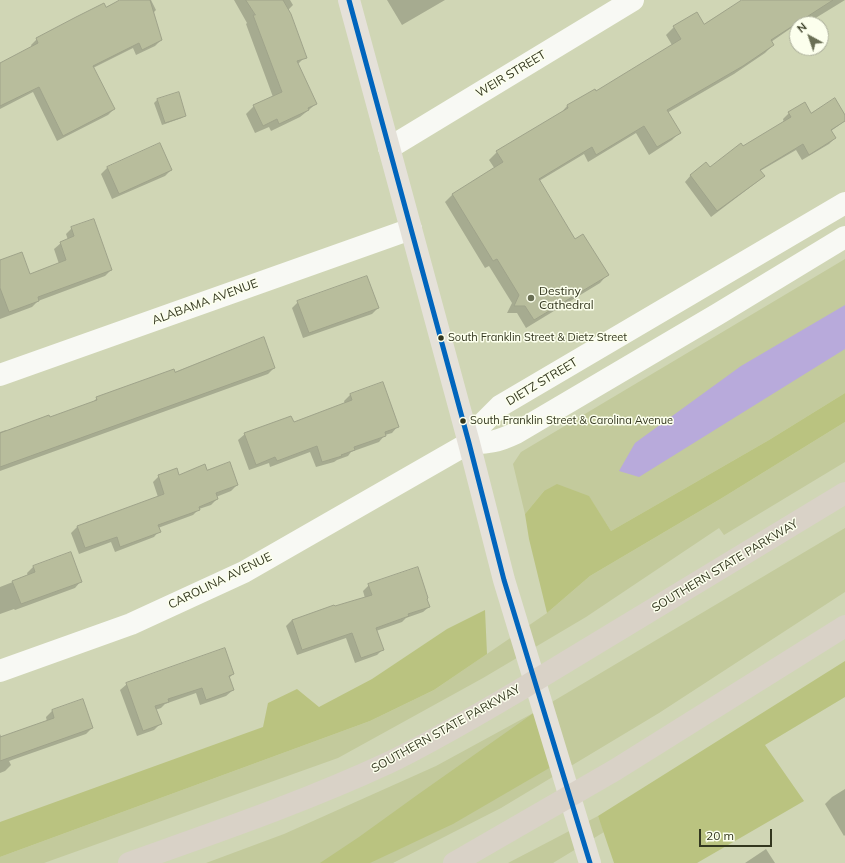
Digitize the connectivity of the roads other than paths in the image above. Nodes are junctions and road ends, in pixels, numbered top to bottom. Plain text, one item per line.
1 (349, 0) edge
2 (633, 0) edge
3 (389, 148) junction
4 (845, 203) edge
5 (411, 229) junction
6 (845, 237) edge
7 (703, 286) junction
8 (718, 314) junction
9 (0, 375) edge
10 (469, 443) junction
11 (845, 493) edge
12 (845, 626) edge
13 (0, 671) edge
14 (588, 857) edge
15 (129, 863) edge
16 (454, 863) edge

1 - 3 main road
2 - 3 street, WEIR STREET
3 - 5 main road
4 - 7 street, DIETZ STREET
5 - 9 street, ALABAMA AVENUE
5 - 10 main road
6 - 8 street
7 - 8 street
7 - 10 street, DIETZ STREET
8 - 10 street
10 - 13 street, CAROLINA AVENUE
10 - 14 main road
11 - 15 highway, SOUTHERN STATE PARKWAY
12 - 16 highway

